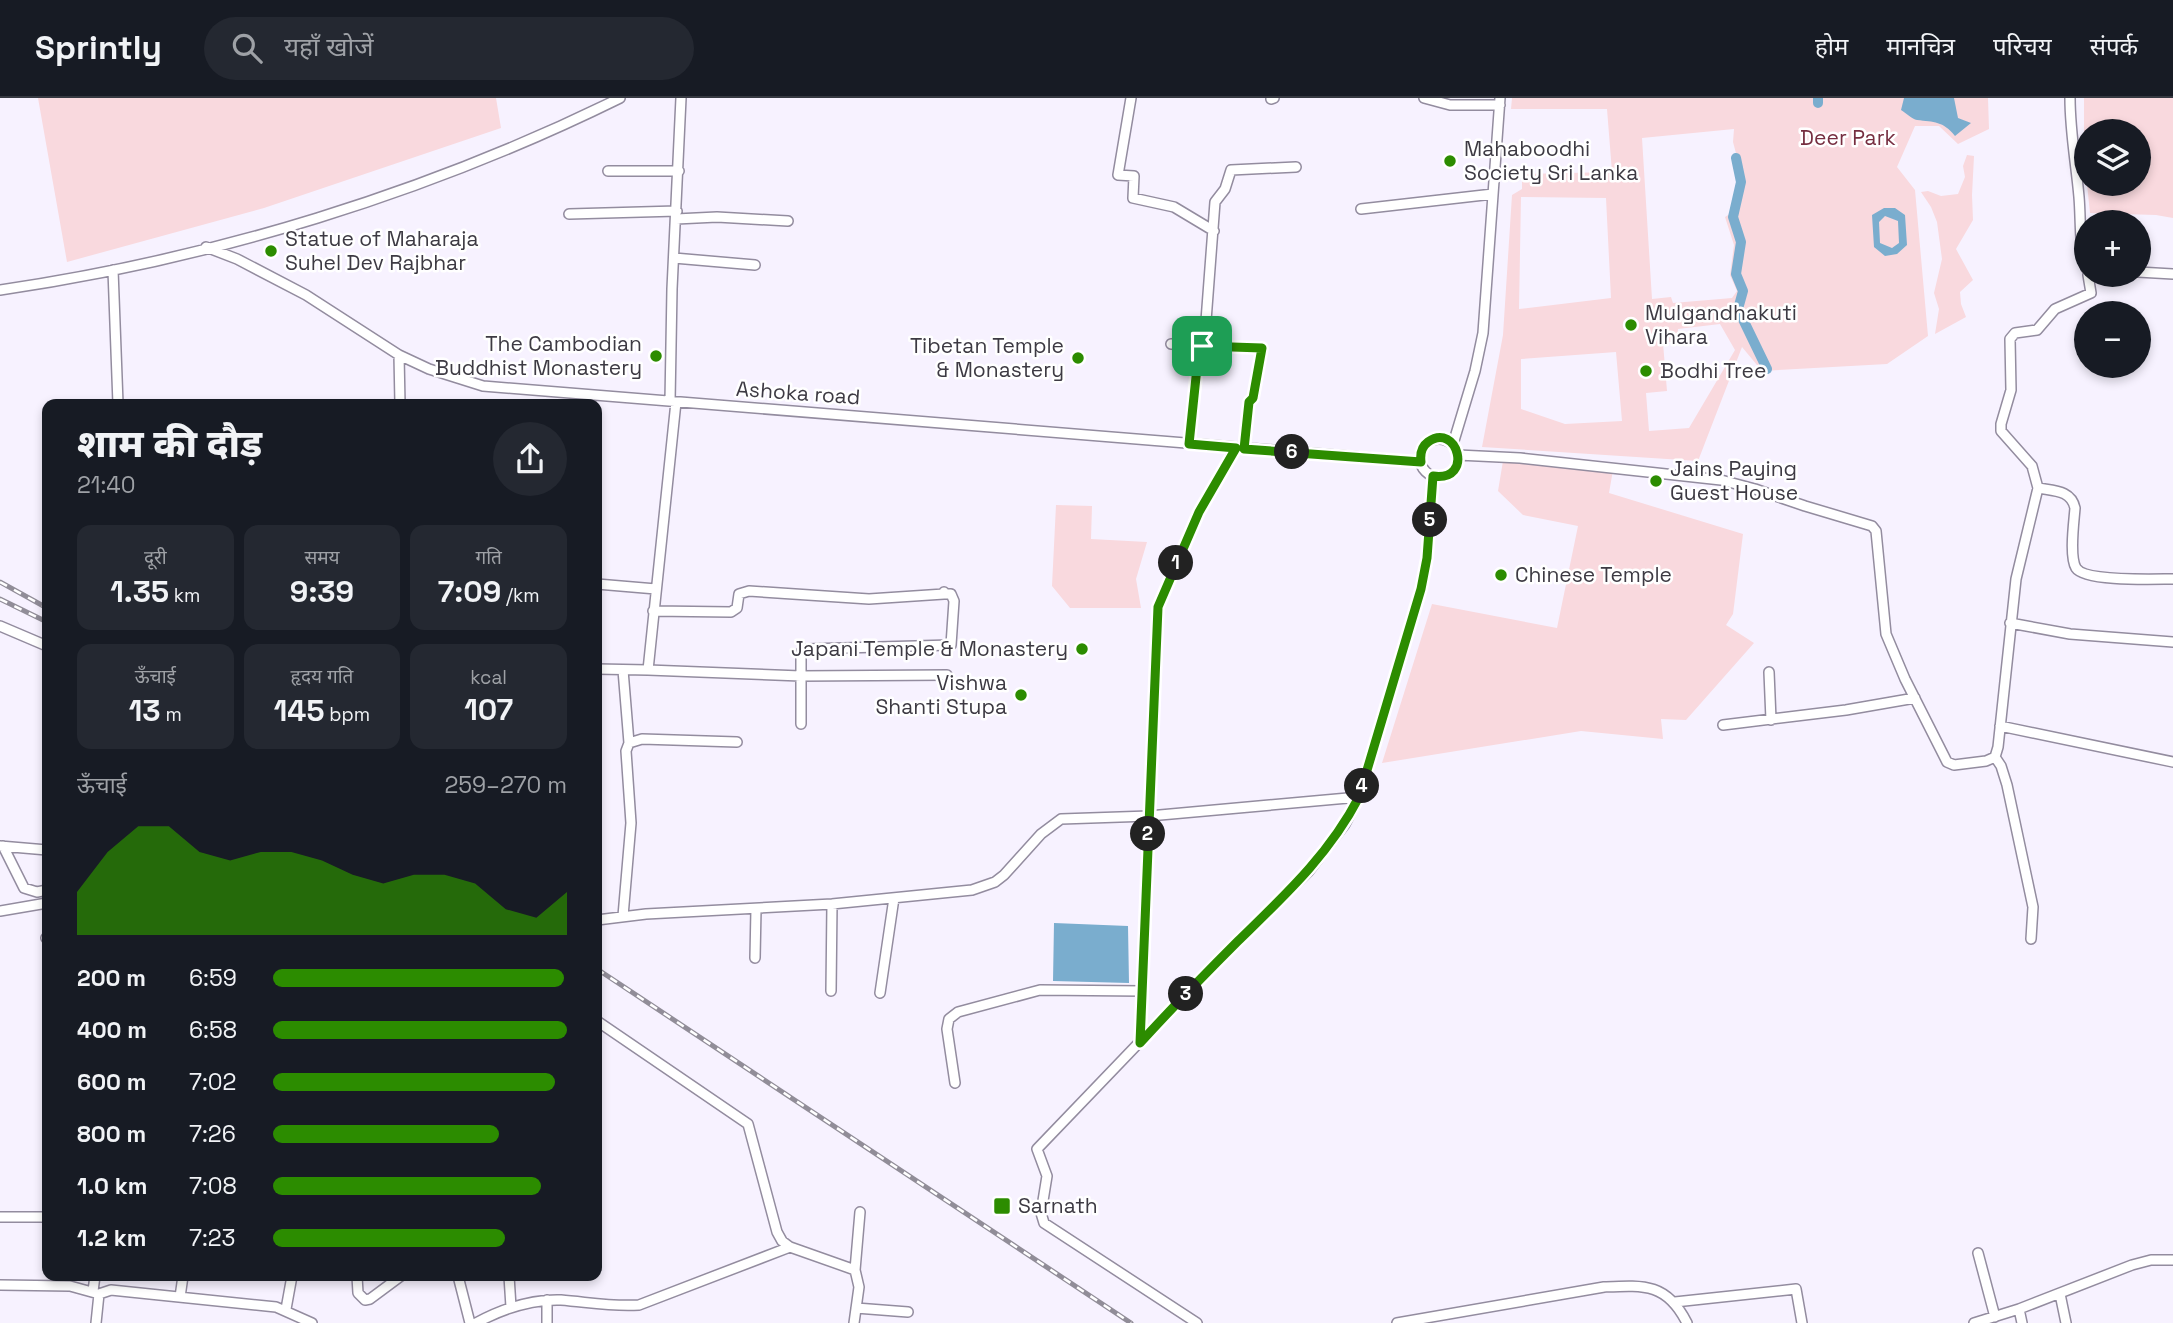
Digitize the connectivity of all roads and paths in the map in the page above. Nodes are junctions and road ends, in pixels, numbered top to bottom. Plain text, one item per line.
1 (620, 98) edge
2 (681, 98) edge
3 (1131, 98) edge
4 (1424, 98) edge
5 (2070, 98) edge
6 (1500, 102) edge
7 (1296, 167) dead end
8 (608, 171) dead end
9 (679, 171) junction
10 (1493, 194) junction
11 (1361, 209) dead end
12 (2079, 210) edge
13 (569, 214) dead end
14 (676, 215) junction
15 (788, 221) dead end
16 (1214, 231) junction
17 (206, 247) junction
18 (674, 258) junction
19 (755, 265) dead end
20 (113, 270) junction
21 (2151, 273) edge
22 (2173, 274) edge
23 (2090, 287) edge
24 (0, 290) edge
25 (1171, 344) dead end
26 (1202, 346) junction
27 (399, 355) junction
28 (118, 399) edge
29 (400, 399) edge
30 (673, 401) junction
31 (1189, 444) junction
32 (1453, 444) junction
33 (1240, 449) junction
34 (1458, 455) junction
35 (1421, 462) junction
36 (1433, 476) junction
37 (2038, 488) junction
38 (2173, 579) edge
39 (602, 584) edge
40 (656, 589) junction
41 (653, 611) junction
42 (2010, 623) junction
43 (0, 626) edge
44 (2173, 642) edge
45 (42, 644) edge
46 (602, 669) edge
47 (623, 670) junction
48 (648, 670) junction
49 (1769, 672) dead end
50 (947, 675) dead end
51 (801, 676) junction
52 (1915, 698) junction
53 (1770, 720) junction
54 (802, 724) dead end
55 (1723, 725) dead end
56 (2000, 726) junction
57 (737, 742) dead end
58 (629, 743) junction
59 (1995, 757) junction
60 (2173, 762) edge
61 (1359, 797) junction
62 (1149, 816) junction
63 (1, 846) edge
64 (42, 850) edge
65 (42, 891) edge
66 (894, 898) junction
67 (42, 904) edge
68 (832, 904) junction
69 (756, 909) junction
70 (0, 911) edge
71 (623, 916) junction
72 (602, 919) edge
73 (2031, 939) dead end
74 (755, 958) dead end
75 (1142, 991) junction
76 (831, 992) dead end
77 (880, 993) dead end
78 (602, 1024) edge
79 (1140, 1043) junction
80 (955, 1083) dead end
81 (860, 1212) dead end
82 (0, 1217) edge
83 (42, 1217) edge
84 (790, 1247) junction
85 (1978, 1253) dead end
86 (2173, 1260) edge
87 (855, 1270) junction
88 (54, 1281) edge
89 (95, 1281) edge
90 (182, 1281) edge
91 (291, 1281) edge
92 (357, 1281) edge
93 (394, 1281) edge
94 (459, 1281) edge
95 (509, 1281) edge
96 (0, 1285) edge
97 (96, 1292) junction
98 (2060, 1294) junction
99 (180, 1297) junction
100 (547, 1300) junction
101 (1675, 1302) junction
102 (511, 1307) junction
103 (856, 1308) junction
104 (286, 1309) junction
105 (2019, 1310) junction
106 (908, 1312) dead end
107 (1995, 1317) junction
108 (1448, 1319) edge
109 (96, 1323) edge
110 (312, 1323) edge
111 (470, 1323) edge
112 (476, 1323) edge
113 (547, 1323) edge
114 (855, 1323) edge
115 (1197, 1323) edge
116 (1397, 1323) edge
117 (1687, 1323) edge
118 (1802, 1323) edge
119 (1974, 1323) edge
120 (2022, 1323) edge
121 (2066, 1323) edge

1 - 17 street
2 - 9 street
3 - 16 street
4 - 6 street
5 - 12 street
6 - 10 street
7 - 16 street
8 - 9 street
9 - 14 street
10 - 11 street
10 - 32 street
13 - 14 street
14 - 15 street
14 - 18 street
16 - 26 street
17 - 20 street
17 - 27 street, Ashoka road
18 - 19 street
18 - 30 street
20 - 24 street
20 - 28 street
21 - 22 street
23 - 37 street
25 - 26 street
26 - 31 street
26 - 33 street
27 - 29 street
27 - 30 street, Ashoka road
30 - 31 street, Ashoka road
30 - 40 street
31 - 33 street, Ashoka road
32 - 34 street
32 - 35 street
33 - 35 street, Ashoka road
33 - 62 street
34 - 36 street
34 - 52 street
35 - 36 street
36 - 61 street
37 - 38 street
37 - 42 street
39 - 40 street
40 - 41 street
41 - 48 street
41 - 51 street
42 - 44 street
42 - 56 street
43 - 45 street
46 - 47 street
47 - 48 street
47 - 58 street
48 - 51 street
49 - 53 street
50 - 51 street
51 - 54 street
52 - 53 street
52 - 59 street
53 - 55 street
56 - 59 street
56 - 60 street
57 - 58 street
58 - 71 street
59 - 73 street
61 - 62 street
61 - 79 street
62 - 66 street
62 - 75 street
63 - 64 street
63 - 65 street
66 - 68 street
66 - 77 street
67 - 70 street
68 - 69 street
68 - 76 street
69 - 71 street
69 - 74 street
71 - 72 street
75 - 79 street
75 - 80 street
78 - 84 street
79 - 115 street
81 - 87 street
82 - 83 street
84 - 87 street
84 - 100 street
85 - 107 street
86 - 98 street
87 - 103 street
88 - 96 street
88 - 97 street
89 - 97 street
90 - 99 street
91 - 104 street
92 - 93 street
94 - 111 street
95 - 102 street
97 - 99 street
97 - 109 street
98 - 105 street
98 - 121 street
99 - 104 street
100 - 102 street
100 - 113 street
101 - 108 street
101 - 117 street
101 - 118 street
102 - 112 street
103 - 106 street
103 - 114 street
104 - 110 street
105 - 107 street
105 - 120 street
107 - 119 street
108 - 116 street

